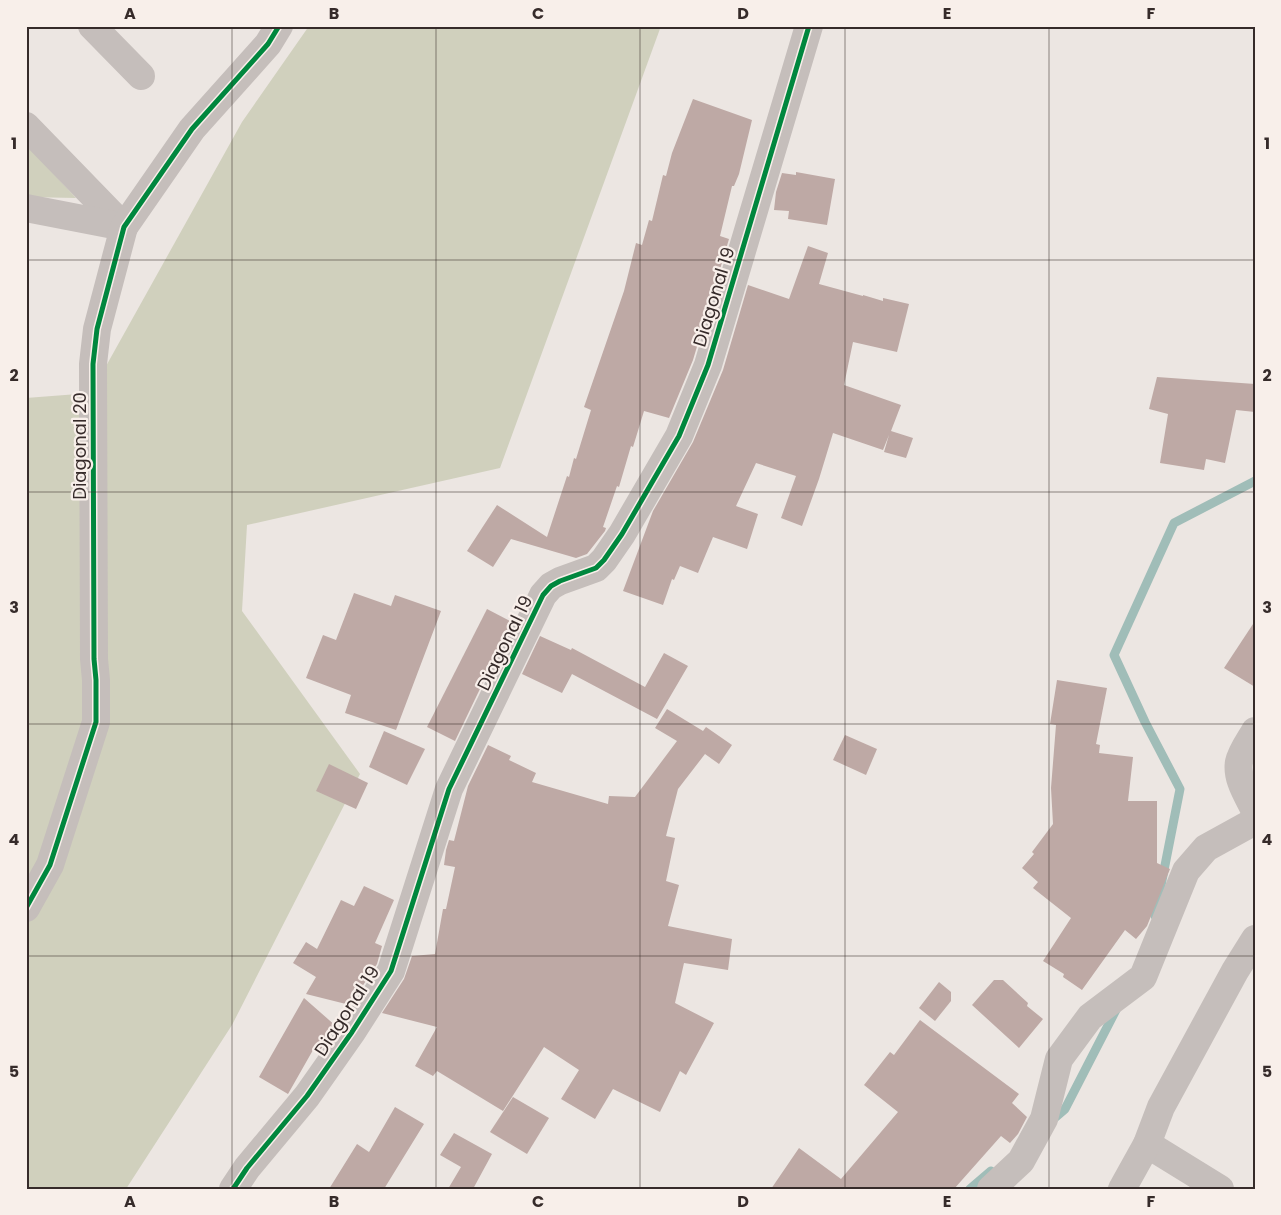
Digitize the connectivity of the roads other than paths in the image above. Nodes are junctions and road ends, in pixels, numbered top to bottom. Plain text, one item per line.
1 (92, 26) edge
2 (279, 26) edge
3 (809, 26) edge
4 (141, 76) dead end
5 (26, 126) edge
6 (26, 208) edge
7 (124, 227) junction
8 (1255, 731) edge
9 (1255, 810) edge
10 (1255, 821) edge
11 (26, 908) edge
12 (1255, 939) edge
13 (1147, 1144) junction
14 (233, 1189) edge
15 (991, 1189) edge
16 (1122, 1189) edge
17 (1220, 1189) edge

1 - 4 street
2 - 7 street, Diagonal 20
3 - 14 street, Diagonal 19
5 - 7 street
6 - 7 street
7 - 11 street, Diagonal 20
8 - 9 street
10 - 15 street
12 - 13 street
13 - 16 street
13 - 17 street

